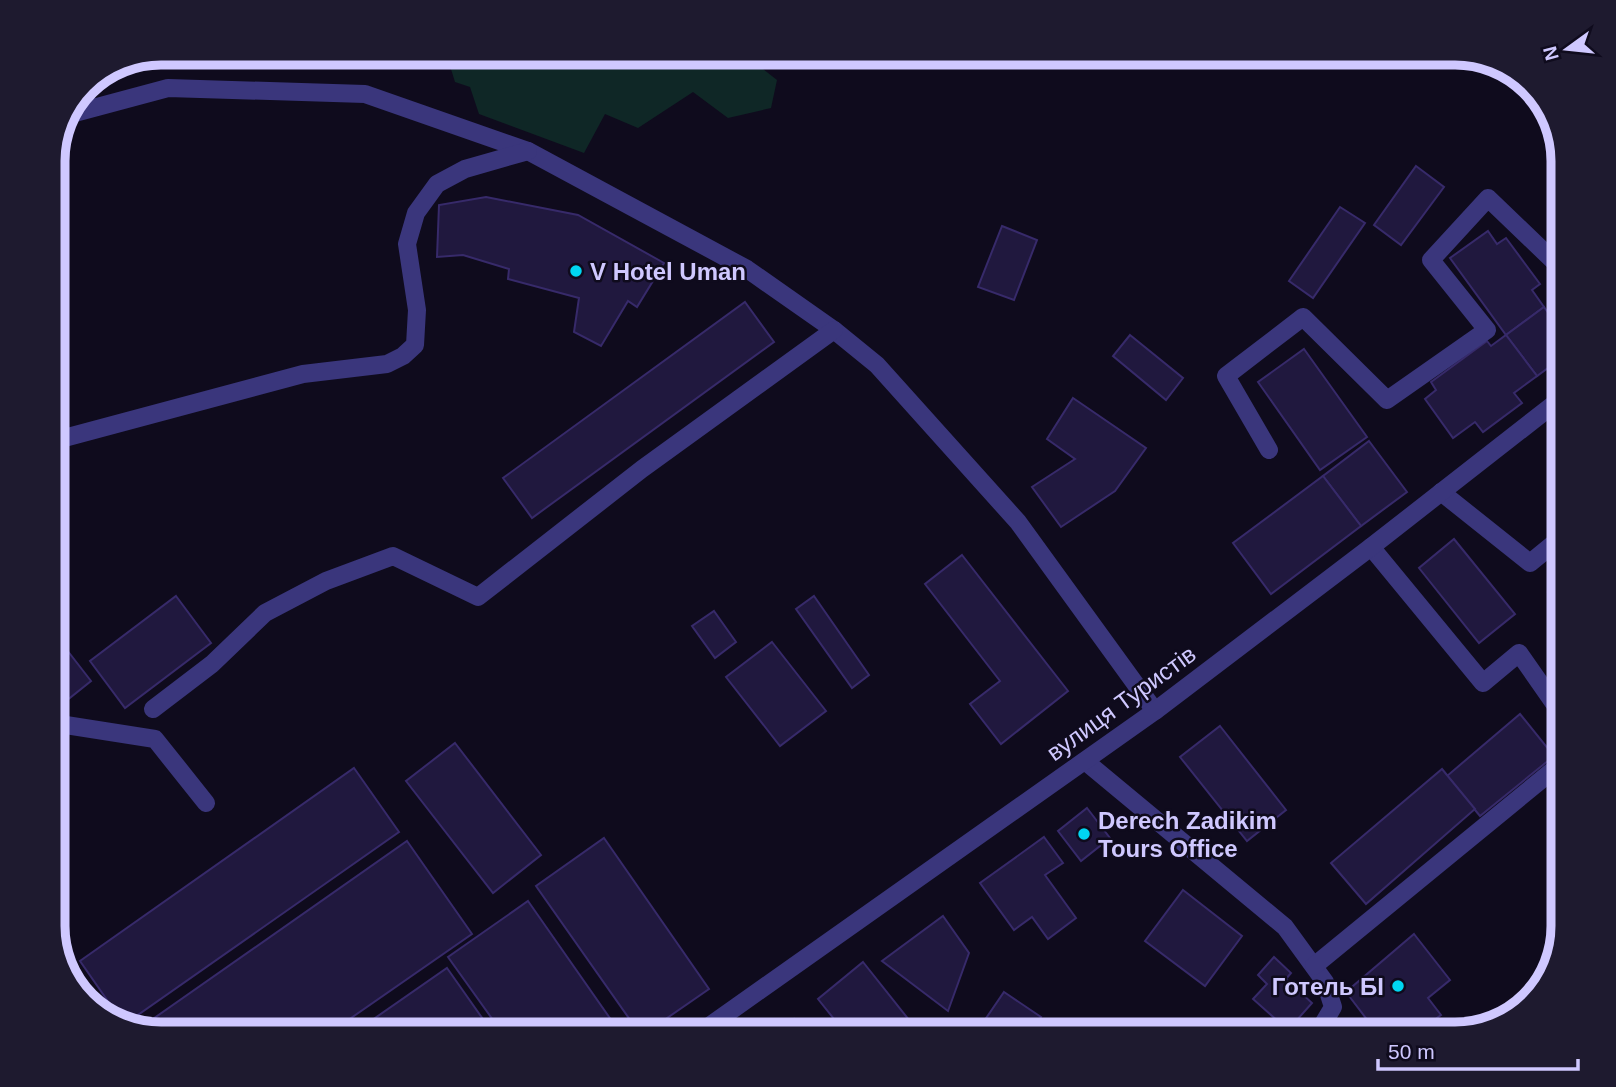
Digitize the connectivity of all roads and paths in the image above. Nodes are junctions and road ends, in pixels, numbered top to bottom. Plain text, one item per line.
1 (78, 112) edge
2 (528, 151) junction
3 (1551, 258) edge
4 (834, 330) junction
5 (1551, 406) edge
6 (65, 438) edge
7 (1269, 450) dead end
8 (1441, 492) junction
9 (1551, 546) edge
10 (1371, 547) junction
11 (1551, 699) edge
12 (153, 709) dead end
13 (1154, 711) junction
14 (65, 725) edge
15 (1085, 761) junction
16 (1551, 772) edge
17 (206, 803) dead end
18 (1314, 966) junction
19 (715, 1022) edge
20 (1324, 1022) edge

1 - 2 street
2 - 4 street
2 - 6 street
3 - 7 street
4 - 12 street
4 - 13 street
5 - 8 street, вулиця Туристів
8 - 9 street
8 - 10 street, вулиця Туристів
10 - 11 street
10 - 13 street, вулиця Туристів
13 - 15 street, вулиця Туристів
14 - 17 street
15 - 18 street
15 - 19 street, вулиця Туристів
16 - 18 street
18 - 20 street

